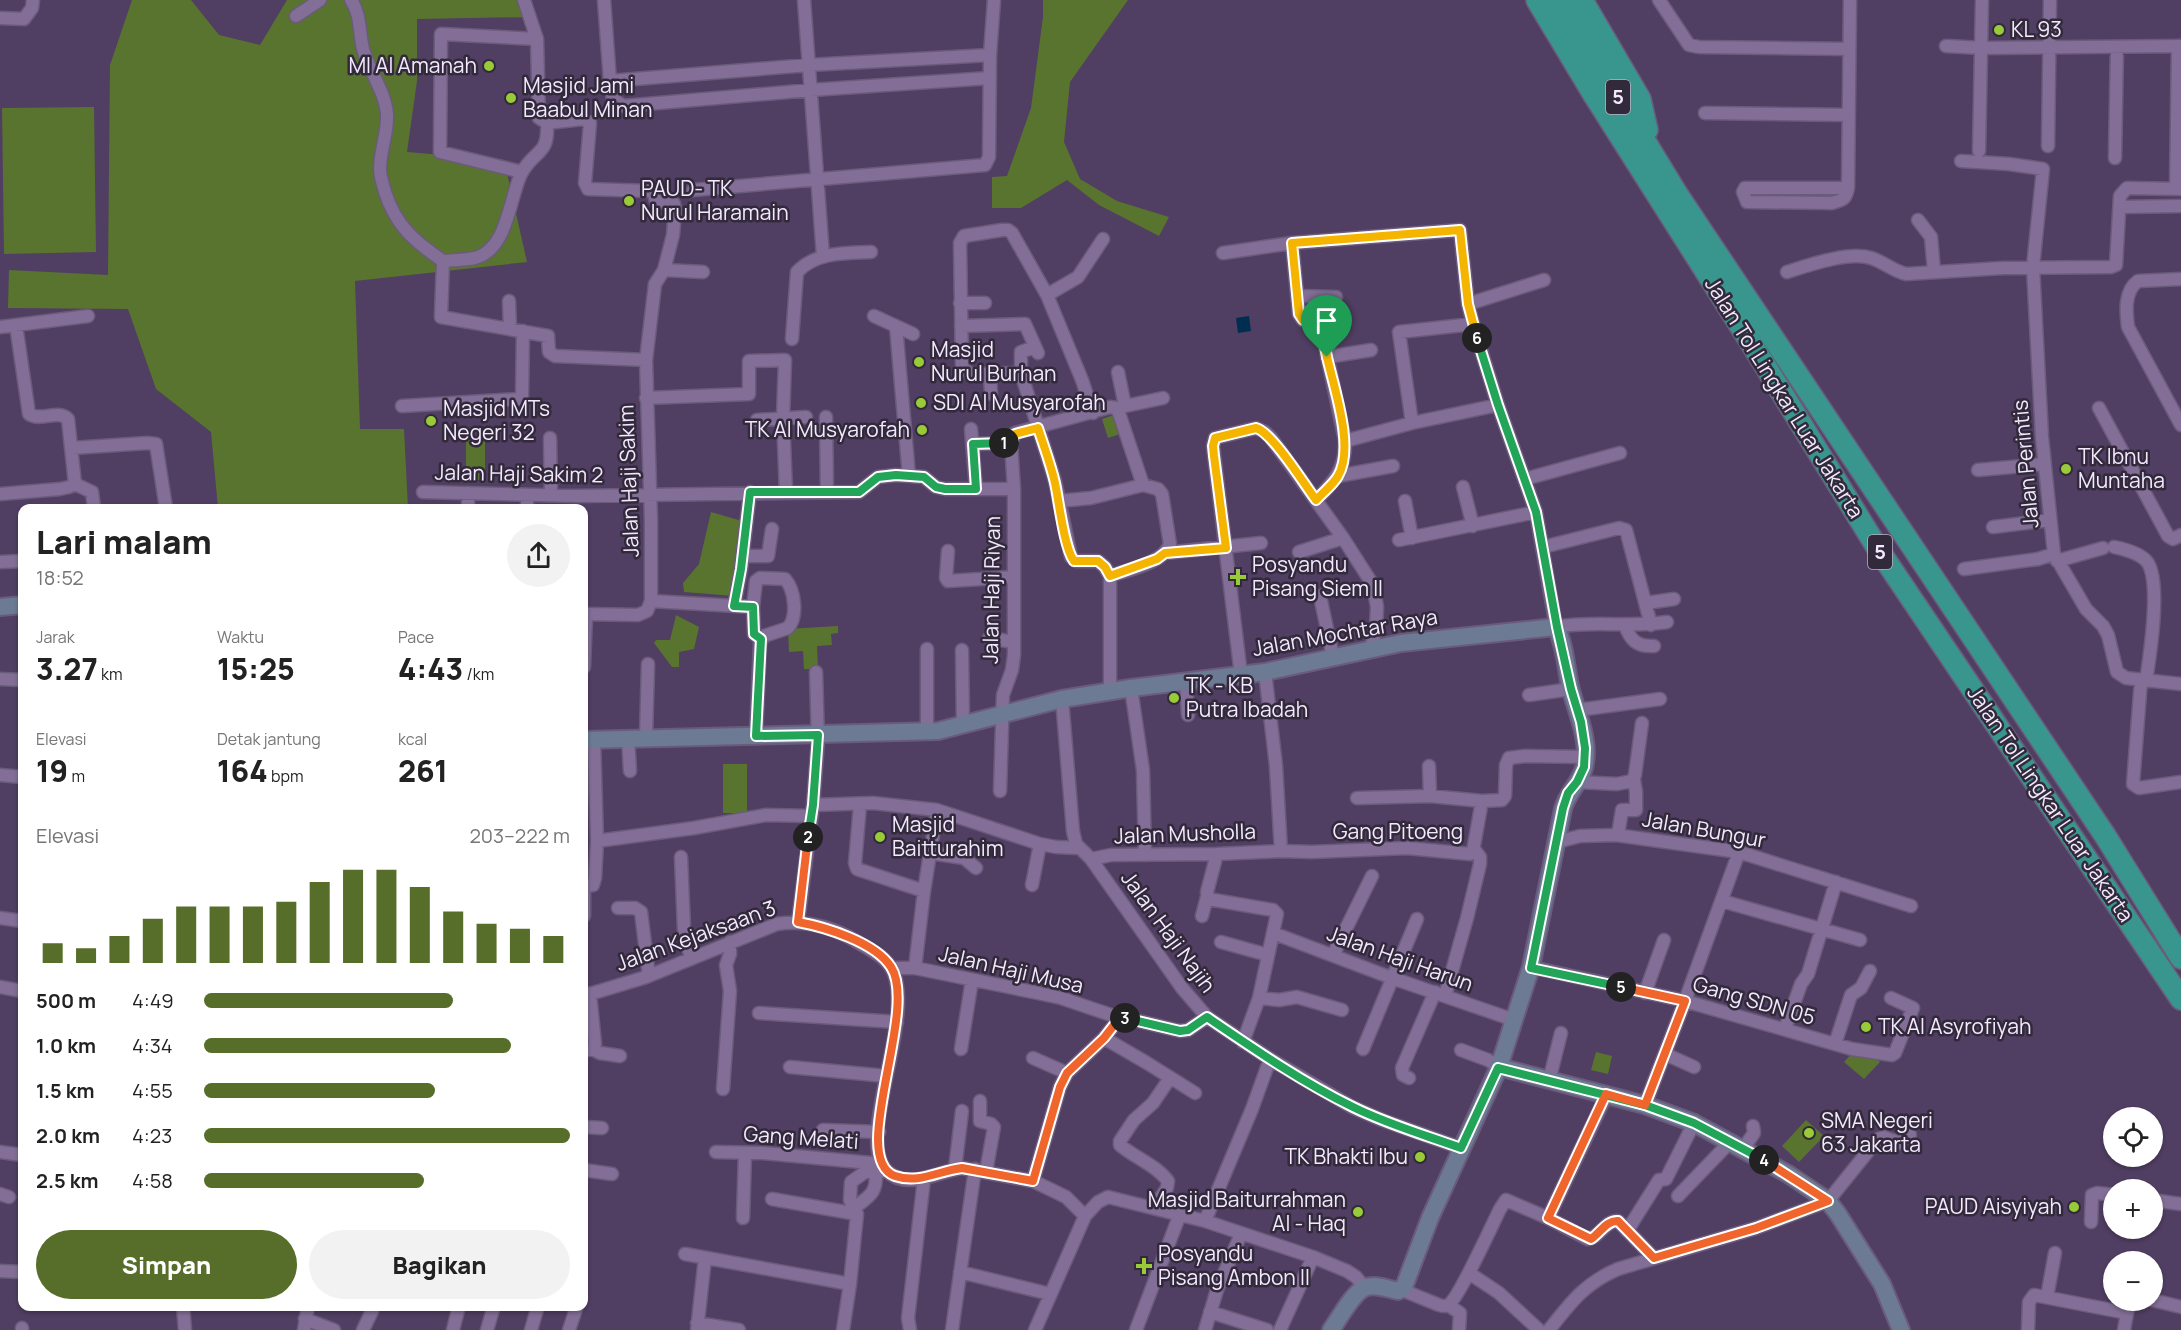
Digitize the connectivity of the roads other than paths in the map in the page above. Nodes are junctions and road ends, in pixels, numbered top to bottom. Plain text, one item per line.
1 (33, 0) edge
2 (320, 0) edge
3 (351, 0) edge
4 (524, 0) edge
5 (604, 0) edge
6 (804, 0) edge
7 (994, 0) edge
8 (1537, 0) edge
9 (1558, 0) edge
10 (1567, 0) edge
11 (1582, 0) edge
12 (1659, 0) edge
13 (1850, 0) edge
14 (1982, 0) edge
15 (2050, 0) edge
16 (296, 16) dead end
17 (0, 18) edge
18 (537, 39) junction
19 (1946, 46) dead end
20 (2180, 46) edge
21 (2117, 47) junction
22 (1982, 48) junction
23 (2050, 48) junction
24 (1849, 49) junction
25 (990, 55) junction
26 (809, 65) junction
27 (990, 78) junction
28 (610, 81) junction
29 (811, 90) junction
30 (1705, 113) dead end
31 (1849, 115) junction
32 (547, 123) junction
33 (1647, 130) junction
34 (2048, 146) dead end
35 (1979, 151) dead end
36 (2115, 158) dead end
37 (1961, 161) dead end
38 (522, 172) junction
39 (816, 179) junction
40 (1848, 188) junction
41 (2178, 189) edge
42 (693, 190) dead end
43 (1677, 194) junction
44 (2181, 206) edge
45 (2120, 207) junction
46 (1918, 220) dead end
47 (1103, 239) dead end
48 (1292, 243) junction
49 (870, 252) dead end
50 (1223, 253) dead end
51 (823, 256) junction
52 (443, 261) junction
53 (2033, 267) junction
54 (664, 270) junction
55 (1934, 271) junction
56 (703, 272) dead end
57 (1787, 272) dead end
58 (2181, 279) edge
59 (1544, 280) dead end
60 (1047, 296) junction
61 (1297, 296) junction
62 (1336, 297) dead end
63 (509, 301) dead end
64 (960, 303) junction
65 (985, 303) dead end
66 (1468, 304) junction
67 (88, 316) dead end
68 (874, 316) dead end
69 (1473, 324) junction
70 (16, 325) junction
71 (896, 326) junction
72 (961, 326) junction
73 (0, 327) edge
74 (510, 329) junction
75 (523, 332) junction
76 (913, 334) dead end
77 (792, 339) dead end
78 (1371, 350) dead end
79 (1327, 357) junction
80 (646, 360) junction
81 (990, 372) junction
82 (1118, 372) dead end
83 (1021, 373) junction
84 (991, 394) dead end
85 (646, 398) junction
86 (1163, 398) dead end
87 (1498, 405) junction
88 (402, 406) dead end
89 (2099, 408) dead end
90 (1120, 409) junction
91 (1092, 413) junction
92 (806, 417) dead end
93 (826, 417) dead end
94 (783, 418) junction
95 (757, 420) dead end
96 (1412, 423) junction
97 (2181, 425) edge
98 (1038, 428) junction
99 (971, 429) dead end
100 (550, 438) dead end
101 (1345, 441) junction
102 (1011, 443) junction
103 (973, 444) junction
104 (72, 448) junction
105 (1620, 453) dead end
106 (2044, 464) junction
107 (1393, 465) dead end
108 (1978, 470) dead end
109 (909, 476) junction
110 (1338, 476) junction
111 (1525, 479) junction
112 (75, 483) junction
113 (1143, 485) junction
114 (1462, 487) dead end
115 (976, 489) junction
116 (1014, 489) junction
117 (423, 492) dead end
118 (750, 492) junction
119 (786, 492) junction
120 (827, 492) junction
121 (468, 493) junction
122 (0, 494) edge
123 (651, 494) junction
124 (527, 495) junction
125 (551, 495) junction
126 (1316, 500) junction
127 (1059, 501) junction
128 (1405, 501) dead end
129 (575, 502) edge
130 (94, 504) edge
131 (165, 504) edge
132 (468, 504) edge
133 (527, 504) edge
134 (1536, 512) junction
135 (2050, 520) junction
136 (1473, 526) junction
137 (1993, 527) dead end
138 (772, 529) dead end
139 (2181, 535) edge
140 (1343, 538) junction
141 (1412, 538) junction
142 (1399, 540) dead end
143 (1261, 543) dead end
144 (1543, 547) junction
145 (1226, 548) junction
146 (948, 551) dead end
147 (1299, 552) dead end
148 (1165, 553) junction
149 (742, 556) junction
150 (2056, 558) junction
151 (18, 561) edge
152 (0, 562) edge
153 (1964, 568) dead end
154 (1110, 576) junction
155 (1014, 577) junction
156 (1320, 596) dead end
157 (1674, 599) dead end
158 (651, 601) junction
159 (1646, 603) junction
160 (18, 605) edge
161 (734, 606) junction
162 (0, 607) edge
163 (753, 607) junction
164 (588, 614) edge
165 (1668, 622) dead end
166 (1625, 625) junction
167 (1651, 625) junction
168 (1557, 627) junction
169 (761, 639) junction
170 (989, 639) dead end
171 (1014, 642) junction
172 (1654, 646) dead end
173 (927, 649) dead end
174 (1371, 649) junction
175 (962, 650) dead end
176 (1333, 657) junction
177 (648, 664) dead end
178 (816, 672) dead end
179 (1265, 672) junction
180 (1241, 675) junction
181 (0, 678) edge
182 (18, 680) edge
183 (1186, 681) junction
184 (2144, 681) junction
185 (2181, 684) edge
186 (1131, 688) junction
187 (1571, 689) junction
188 (1110, 691) junction
189 (1529, 695) dead end
190 (1062, 699) junction
191 (1660, 699) dead end
192 (1578, 710) junction
193 (1002, 714) junction
194 (1188, 715) dead end
195 (1642, 723) dead end
196 (963, 724) junction
197 (927, 732) junction
198 (818, 735) junction
199 (756, 736) junction
200 (628, 738) junction
201 (646, 738) junction
202 (589, 740) edge
203 (1585, 757) junction
204 (1429, 766) dead end
205 (630, 771) dead end
206 (0, 775) edge
207 (18, 777) edge
208 (1634, 780) junction
209 (1580, 782) junction
210 (2181, 782) edge
211 (1000, 791) dead end
212 (1430, 796) junction
213 (1357, 798) dead end
214 (1482, 801) junction
215 (860, 805) junction
216 (812, 810) junction
217 (937, 810) junction
218 (1618, 835) junction
219 (597, 841) junction
220 (1557, 842) junction
221 (1041, 844) junction
222 (1079, 848) junction
223 (1474, 849) junction
224 (1281, 851) junction
225 (1312, 852) joint
226 (1738, 852) junction
227 (930, 853) junction
228 (1217, 854) junction
229 (1145, 855) junction
230 (681, 857) dead end
231 (1090, 859) junction
232 (976, 868) dead end
233 (1372, 876) dead end
234 (1836, 882) junction
235 (1032, 885) dead end
236 (588, 886) edge
237 (924, 891) junction
238 (1207, 897) junction
239 (1722, 901) junction
240 (1911, 906) dead end
241 (618, 908) dead end
242 (1202, 916) dead end
243 (0, 918) edge
244 (1417, 919) dead end
245 (18, 920) edge
246 (798, 922) junction
247 (1822, 928) junction
248 (1273, 933) junction
249 (1664, 940) dead end
250 (1860, 940) dead end
251 (730, 942) junction
252 (1221, 942) dead end
253 (1268, 955) junction
254 (1332, 955) junction
255 (691, 958) junction
256 (2181, 958) edge
257 (892, 968) junction
258 (915, 968) junction
259 (1531, 968) junction
260 (1870, 971) dead end
261 (648, 976) junction
262 (1392, 978) junction
263 (972, 981) junction
264 (0, 987) edge
265 (18, 990) edge
266 (1645, 993) junction
267 (588, 994) edge
268 (1440, 994) junction
269 (1259, 998) junction
270 (1891, 998) dead end
271 (2181, 999) edge
272 (588, 1000) edge
273 (1685, 1001) junction
274 (1342, 1010) dead end
275 (759, 1013) dead end
276 (1207, 1017) junction
277 (1120, 1018) junction
278 (1514, 1020) junction
279 (897, 1022) junction
280 (1785, 1029) junction
281 (1561, 1033) dead end
282 (1104, 1038) junction
283 (1243, 1042) junction
284 (1836, 1044) junction
285 (961, 1049) dead end
286 (1363, 1049) dead end
287 (588, 1050) edge
288 (1461, 1050) dead end
289 (1665, 1054) junction
290 (620, 1056) dead end
291 (1033, 1058) dead end
292 (1270, 1059) junction
293 (790, 1067) dead end
294 (1694, 1067) dead end
295 (1498, 1068) junction
296 (1067, 1073) junction
297 (886, 1076) junction
298 (1170, 1078) junction
299 (1409, 1078) dead end
300 (1549, 1081) junction
301 (723, 1089) dead end
302 (1195, 1093) dead end
303 (1606, 1094) junction
304 (980, 1101) dead end
305 (1645, 1105) junction
306 (962, 1111) dead end
307 (1694, 1123) junction
308 (588, 1126) edge
309 (1753, 1126) dead end
310 (602, 1128) dead end
311 (823, 1130) dead end
312 (879, 1132) junction
313 (1910, 1135) dead end
314 (1737, 1145) junction
315 (1461, 1148) junction
316 (0, 1152) edge
317 (716, 1152) dead end
318 (745, 1153) junction
319 (18, 1154) edge
320 (881, 1169) junction
321 (955, 1169) junction
322 (588, 1171) edge
323 (981, 1171) junction
324 (612, 1174) dead end
325 (924, 1179) junction
326 (1033, 1181) junction
327 (2103, 1194) edge
328 (1678, 1196) dead end
329 (772, 1199) dead end
330 (1828, 1201) junction
331 (2163, 1202) edge
332 (2181, 1204) edge
333 (1155, 1207) junction
334 (856, 1211) junction
335 (1089, 1211) junction
336 (1180, 1214) junction
337 (744, 1218) dead end
338 (1548, 1218) junction
339 (1205, 1221) junction
340 (2091, 1222) dead end
341 (1627, 1231) junction
342 (1241, 1234) junction
343 (2055, 1253) dead end
344 (685, 1254) dead end
345 (1312, 1257) junction
346 (705, 1258) junction
347 (1654, 1258) junction
348 (0, 1270) edge
349 (18, 1272) edge
350 (960, 1272) junction
351 (1469, 1273) junction
352 (850, 1284) junction
353 (1365, 1287) junction
354 (1402, 1290) junction
355 (1050, 1294) junction
356 (2041, 1296) junction
357 (2163, 1303) edge
358 (2103, 1304) edge
359 (1448, 1305) junction
360 (2181, 1307) edge
361 (183, 1311) edge
362 (372, 1311) dead end
363 (458, 1311) edge
364 (493, 1311) edge
365 (537, 1311) edge
366 (575, 1311) edge
367 (2128, 1311) edge
368 (1210, 1312) junction
369 (306, 1319) edge
370 (697, 1327) edge
371 (185, 1330) edge
372 (334, 1330) edge
373 (363, 1330) edge
374 (453, 1330) edge
375 (487, 1330) edge
376 (531, 1330) edge
377 (569, 1330) edge
378 (739, 1330) edge
379 (843, 1330) edge
380 (910, 1330) edge
381 (952, 1330) edge
382 (1037, 1330) edge
383 (1136, 1330) edge
384 (1205, 1330) edge
385 (1267, 1330) edge
386 (1280, 1330) edge
387 (1330, 1330) edge
388 (1459, 1330) edge
389 (1539, 1330) edge
390 (1550, 1330) edge
391 (1901, 1330) edge
392 (2028, 1330) edge
393 (2124, 1330) edge

1 - 17 street
2 - 16 street
3 - 52 street
4 - 18 street
5 - 28 street
6 - 26 street
7 - 25 street
8 - 271 highway, Jalan Tol Lingkar Luar Jakarta / 5
9 - 43 highway, Jalan Tol Lingkar Luar Jakarta / 5
10 - 33 highway
11 - 33 highway
12 - 24 street
13 - 24 street
14 - 22 street
15 - 23 street
18 - 32 street
18 - 38 street
19 - 22 street
20 - 21 street
20 - 41 street
21 - 23 street
21 - 36 street
22 - 23 street
22 - 35 street
23 - 34 street
24 - 31 street
25 - 26 street
25 - 27 street
26 - 28 street
26 - 29 street
27 - 29 street
27 - 39 street
28 - 29 street
29 - 39 street
30 - 31 street
31 - 40 street
32 - 38 street
32 - 54 street, Jalan Haji Sakim
33 - 43 highway
37 - 53 street, Jalan Perintis
38 - 52 street
39 - 42 street
39 - 51 street
40 - 40 street
41 - 45 street
43 - 256 highway, Jalan Tol Lingkar Luar Jakarta / 5
44 - 45 street
45 - 53 street
46 - 55 street
47 - 60 street
48 - 50 street
48 - 61 street
48 - 66 street
49 - 51 street
51 - 77 street
52 - 74 street
53 - 55 street
53 - 106 street, Jalan Perintis
54 - 56 street
54 - 80 street, Jalan Haji Sakim
55 - 57 street
58 - 97 street
59 - 66 street
60 - 64 street
60 - 91 street
61 - 62 street
61 - 79 street
63 - 74 street
64 - 65 street
64 - 72 street
66 - 69 street
67 - 70 street
68 - 71 street
69 - 87 street
69 - 96 street
70 - 73 street
70 - 104 street
71 - 76 street
71 - 109 street
72 - 81 street
72 - 83 street
74 - 75 street
75 - 80 street
75 - 88 street
78 - 79 street
79 - 101 street
80 - 85 street, Jalan Haji Sakim
81 - 83 street
81 - 84 street
82 - 90 street
83 - 98 street
85 - 94 street
85 - 123 street, Jalan Haji Sakim
86 - 90 street
87 - 96 street
87 - 111 street
89 - 139 street
90 - 91 street
90 - 113 street
91 - 98 street
92 - 94 street
93 - 120 street
94 - 95 street
94 - 119 street
96 - 101 street
98 - 102 street
98 - 127 street
99 - 103 street
100 - 125 street
101 - 110 street
102 - 103 street
102 - 116 street, Jalan Haji Riyan
103 - 115 street
104 - 112 street
104 - 131 street
105 - 111 street
106 - 108 street
106 - 135 street, Jalan Perintis
107 - 110 street
109 - 115 street
109 - 120 street, Jalan Haji Sakim 2
110 - 126 street
111 - 134 street
112 - 122 street
112 - 130 street
113 - 127 street
113 - 148 street
114 - 136 street
115 - 116 street
116 - 155 street, Jalan Haji Riyan
117 - 121 street, Jalan Haji Sakim 2
118 - 119 street, Jalan Haji Sakim 2
118 - 123 street, Jalan Haji Sakim 2
118 - 149 street
119 - 120 street, Jalan Haji Sakim 2
121 - 124 street, Jalan Haji Sakim 2
121 - 132 street
123 - 129 street, Jalan Haji Sakim 2
123 - 158 street, Jalan Haji Sakim
124 - 125 street, Jalan Haji Sakim 2
124 - 133 street
125 - 129 street, Jalan Haji Sakim 2
126 - 140 street
126 - 145 street
127 - 154 street
128 - 141 street
134 - 136 street
134 - 144 street
135 - 137 street
135 - 150 street, Jalan Perintis
136 - 141 street
138 - 149 street
140 - 147 street
140 - 174 street
141 - 142 street
143 - 145 street
144 - 159 street
144 - 168 street
145 - 148 street
145 - 180 street
146 - 155 street
148 - 154 street
149 - 161 street
150 - 153 street
150 - 184 street, Jalan Perintis
150 - 184 street
151 - 152 street
154 - 188 street
155 - 171 street, Jalan Haji Riyan
156 - 176 street
157 - 159 street
158 - 161 street
158 - 164 street
159 - 167 street
160 - 162 street
161 - 163 street
163 - 169 street
163 - 169 street
165 - 167 street
166 - 167 street
166 - 168 street
166 - 172 street
168 - 174 street, Jalan Mochtar Raya
168 - 187 street
169 - 199 street
170 - 171 street
171 - 193 street, Jalan Haji Riyan
173 - 197 street
174 - 176 street, Jalan Mochtar Raya
175 - 196 street
176 - 179 street, Jalan Mochtar Raya
177 - 201 street
178 - 198 street
179 - 180 street, Jalan Mochtar Raya
179 - 224 street, Jalan Musholla
180 - 183 street, Jalan Mochtar Raya
181 - 182 street
183 - 186 street, Jalan Mochtar Raya
183 - 194 street
184 - 185 street, Jalan Perintis
184 - 210 street
186 - 188 street, Jalan Mochtar Raya
186 - 229 street
187 - 189 street
187 - 192 street
188 - 190 street, Jalan Mochtar Raya
190 - 193 street, Jalan Mochtar Raya
190 - 222 street
191 - 192 street
192 - 203 street
193 - 196 street, Jalan Mochtar Raya
193 - 211 street, Jalan Haji Riyan
195 - 208 street
196 - 197 street, Jalan Mochtar Raya
197 - 198 street, Jalan Mochtar Raya
198 - 199 street, Jalan Mochtar Raya
198 - 216 street
199 - 201 street, Jalan Mochtar Raya
200 - 201 street, Jalan Mochtar Raya
200 - 202 street, Jalan Mochtar Raya
200 - 205 street
202 - 219 street
203 - 209 street
203 - 214 street, Gang Pitoeng
204 - 212 street
206 - 207 street
208 - 209 street
208 - 218 street
209 - 220 street
212 - 213 street
212 - 214 street
214 - 223 street, Gang Pitoeng
215 - 216 street
215 - 217 street
215 - 237 street
216 - 219 street
216 - 246 street
217 - 221 street
217 - 227 street
218 - 220 street, Jalan Bungur
218 - 226 street, Jalan Bungur
219 - 236 street
220 - 259 street
221 - 222 street
221 - 235 street
222 - 231 street, Jalan Haji Najih
223 - 225 street, Gang Pitoeng
223 - 268 street
224 - 225 street, Jalan Musholla
224 - 228 street, Jalan Musholla
226 - 234 street, Jalan Bungur
226 - 239 street
227 - 232 street
227 - 237 street
228 - 229 street, Jalan Musholla
228 - 238 street
229 - 231 street, Jalan Musholla
230 - 255 street
231 - 276 street, Jalan Haji Najih
233 - 254 street
234 - 240 street, Jalan Bungur
234 - 247 street
237 - 258 street
238 - 242 street
238 - 248 street
239 - 247 street
239 - 273 street
241 - 261 street
243 - 245 street
244 - 262 street
246 - 251 street, Jalan Kejaksaan 3
246 - 257 street, Jalan Kejaksaan 3
247 - 250 street
247 - 280 street
248 - 253 street
248 - 254 street, Jalan Haji Harun
249 - 266 street
251 - 255 street, Jalan Kejaksaan 3
251 - 301 street
252 - 253 street
253 - 269 street
254 - 262 street, Jalan Haji Harun
255 - 261 street, Jalan Kejaksaan 3
257 - 258 street, Jalan Haji Musa
257 - 279 street
258 - 263 street, Jalan Haji Musa
259 - 266 street, Gang SDN 05
259 - 278 street
260 - 284 street
261 - 267 street, Jalan Kejaksaan 3
262 - 268 street, Jalan Haji Harun
262 - 286 street
263 - 277 street, Jalan Haji Musa
263 - 285 street
264 - 265 street
266 - 273 street, Gang SDN 05
268 - 278 street, Jalan Haji Harun
268 - 299 street
269 - 274 street
269 - 283 street
270 - 284 street, Gang SDN 05
272 - 287 street
273 - 280 street, Gang SDN 05
273 - 289 street
275 - 279 street
276 - 277 street, Jalan Haji Musa
276 - 283 street, Jalan Haji Najih
277 - 282 street
278 - 295 street
279 - 297 street
280 - 284 street, Gang SDN 05
281 - 300 street
282 - 296 street
282 - 298 street
283 - 292 street, Jalan Haji Najih
287 - 290 street
288 - 295 street
289 - 294 street
289 - 305 street
291 - 296 street
292 - 315 street, Jalan Haji Najih
292 - 339 street
293 - 297 street
295 - 300 street
295 - 315 street
296 - 326 street
297 - 312 street
298 - 302 street
298 - 333 street
300 - 303 street
303 - 305 street
303 - 338 street
304 - 323 street
305 - 307 street
306 - 321 street
307 - 314 street
307 - 341 street
308 - 310 street
309 - 314 street
311 - 312 street
312 - 320 street
313 - 330 street
314 - 328 street
314 - 330 street
315 - 354 street
316 - 319 street
317 - 318 street, Gang Melati
318 - 320 street, Gang Melati
318 - 337 street
320 - 325 street
320 - 334 street
320 - 334 street
321 - 323 street
321 - 325 street
322 - 324 street
323 - 326 street
323 - 350 street
325 - 380 street
326 - 335 street
327 - 340 street
329 - 334 street
330 - 347 street
330 - 391 street
331 - 332 street
333 - 335 street
333 - 336 street
334 - 352 street
335 - 355 street
336 - 339 street
336 - 383 street
338 - 341 street
338 - 351 street
339 - 342 street
341 - 347 street
342 - 345 street
342 - 368 street
343 - 356 street
344 - 346 street
345 - 353 street
345 - 386 street
346 - 352 street
346 - 370 street
347 - 390 street
348 - 349 street
350 - 355 street
350 - 381 street
351 - 359 street
351 - 389 street
352 - 379 street
353 - 354 street
353 - 387 street
354 - 359 street
355 - 382 street
356 - 358 street
356 - 392 street
357 - 360 street
359 - 388 street
361 - 371 street
362 - 373 street
363 - 374 street
364 - 375 street
365 - 376 street
366 - 377 street
367 - 393 street
368 - 384 street
368 - 385 street
369 - 372 street
370 - 378 street

